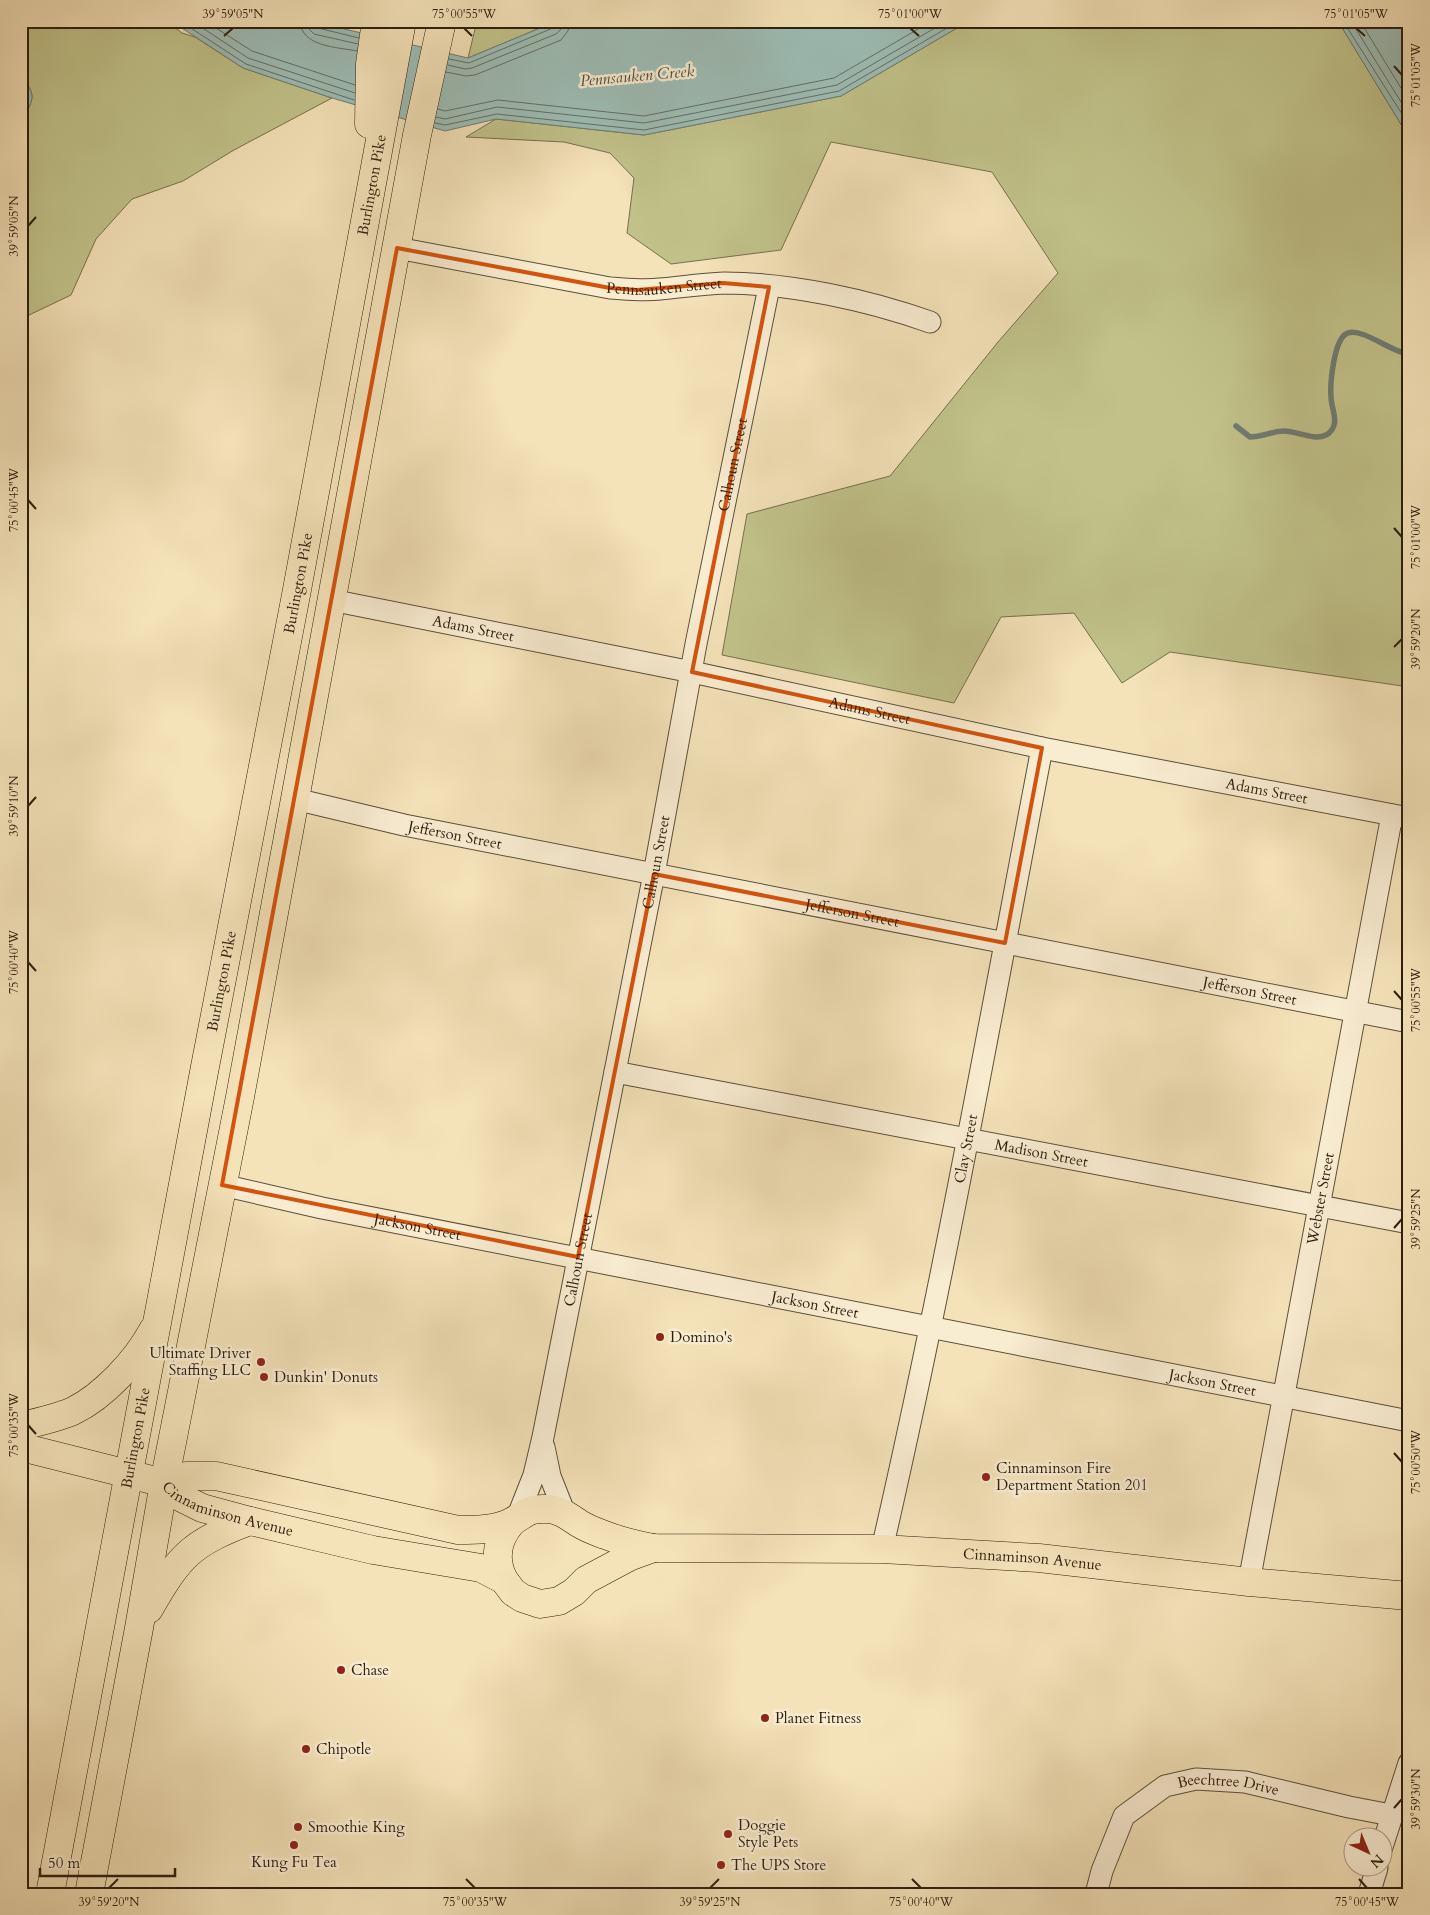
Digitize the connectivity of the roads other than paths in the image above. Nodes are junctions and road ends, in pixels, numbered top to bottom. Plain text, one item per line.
1 (376, 21) edge
2 (402, 21) edge
3 (441, 24) edge
4 (381, 66) junction
5 (397, 248) junction
6 (769, 287) junction
7 (930, 322) dead end
8 (331, 600) junction
9 (692, 672) junction
10 (1042, 748) junction
11 (295, 800) junction
12 (1400, 817) edge
13 (654, 874) junction
14 (1005, 943) junction
15 (1355, 1011) junction
16 (1409, 1022) edge
17 (615, 1072) junction
18 (967, 1139) junction
19 (222, 1185) junction
20 (1319, 1206) junction
21 (1409, 1223) edge
22 (578, 1257) junction
23 (158, 1320) junction
24 (931, 1326) junction
25 (1284, 1396) junction
26 (1409, 1420) edge
27 (21, 1426) edge
28 (543, 1437) junction
29 (21, 1447) edge
30 (130, 1473) junction
31 (164, 1483) junction
32 (573, 1519) junction
33 (515, 1520) junction
34 (250, 1521) junction
35 (653, 1548) junction
36 (882, 1549) junction
37 (504, 1580) junction
38 (586, 1580) junction
39 (1249, 1582) junction
40 (1409, 1596) edge
41 (138, 1628) junction
42 (1409, 1763) edge
43 (1391, 1815) junction
44 (1387, 1828) edge
45 (1374, 1878) edge
46 (50, 1894) edge
47 (89, 1894) edge
48 (1096, 1894) edge
49 (1369, 1894) edge

1 - 4 main road
2 - 4 main road
3 - 5 main road
4 - 23 main road, Burlington Pike
5 - 6 street, Pennsauken Street
5 - 8 main road
6 - 7 street, Pennsauken Street
6 - 9 street, Calhoun Street
8 - 9 street, Adams Street
8 - 11 main road
9 - 10 street, Adams Street
9 - 13 street, Calhoun Street
10 - 12 street, Adams Street
10 - 14 street, Clay Street
11 - 13 street, Jefferson Street
11 - 19 main road
12 - 15 street, Webster Street
13 - 14 street, Jefferson Street
13 - 17 street, Calhoun Street
14 - 15 street, Jefferson Street
14 - 18 street, Clay Street
15 - 16 street, Jefferson Street
15 - 20 street, Webster Street
17 - 18 street, Madison Street
17 - 22 street, Calhoun Street
18 - 20 street, Madison Street
18 - 24 street, Clay Street
19 - 22 street, Jackson Street
19 - 31 main road
20 - 21 street, Madison Street
20 - 25 street, Webster Street
22 - 24 street, Jackson Street
22 - 28 street, Calhoun Street
23 - 27 main road
23 - 30 main road, Burlington Pike
24 - 25 street, Jackson Street
24 - 36 street, Clay Street
25 - 26 street, Jackson Street
25 - 39 street, Webster Street
28 - 32 street, Calhoun Street
28 - 33 street, Calhoun Street
29 - 30 main road
30 - 31 main road
30 - 46 main road, Burlington Pike
31 - 33 main road, Cinnaminson Avenue
31 - 34 main road, Cinnaminson Avenue
31 - 41 main road
32 - 33 main road, Cinnaminson Avenue
32 - 35 main road, Cinnaminson Avenue
32 - 38 main road, Calhoun Street
33 - 37 main road, Calhoun Street
34 - 37 main road, Cinnaminson Avenue
34 - 41 main road
35 - 36 main road, Cinnaminson Avenue
35 - 38 main road, Cinnaminson Avenue
36 - 39 main road, Cinnaminson Avenue
37 - 38 main road, Cinnaminson Avenue
39 - 40 main road, Cinnaminson Avenue
41 - 47 main road
42 - 43 street
43 - 44 street
43 - 48 street, Beechtree Drive
45 - 49 street

